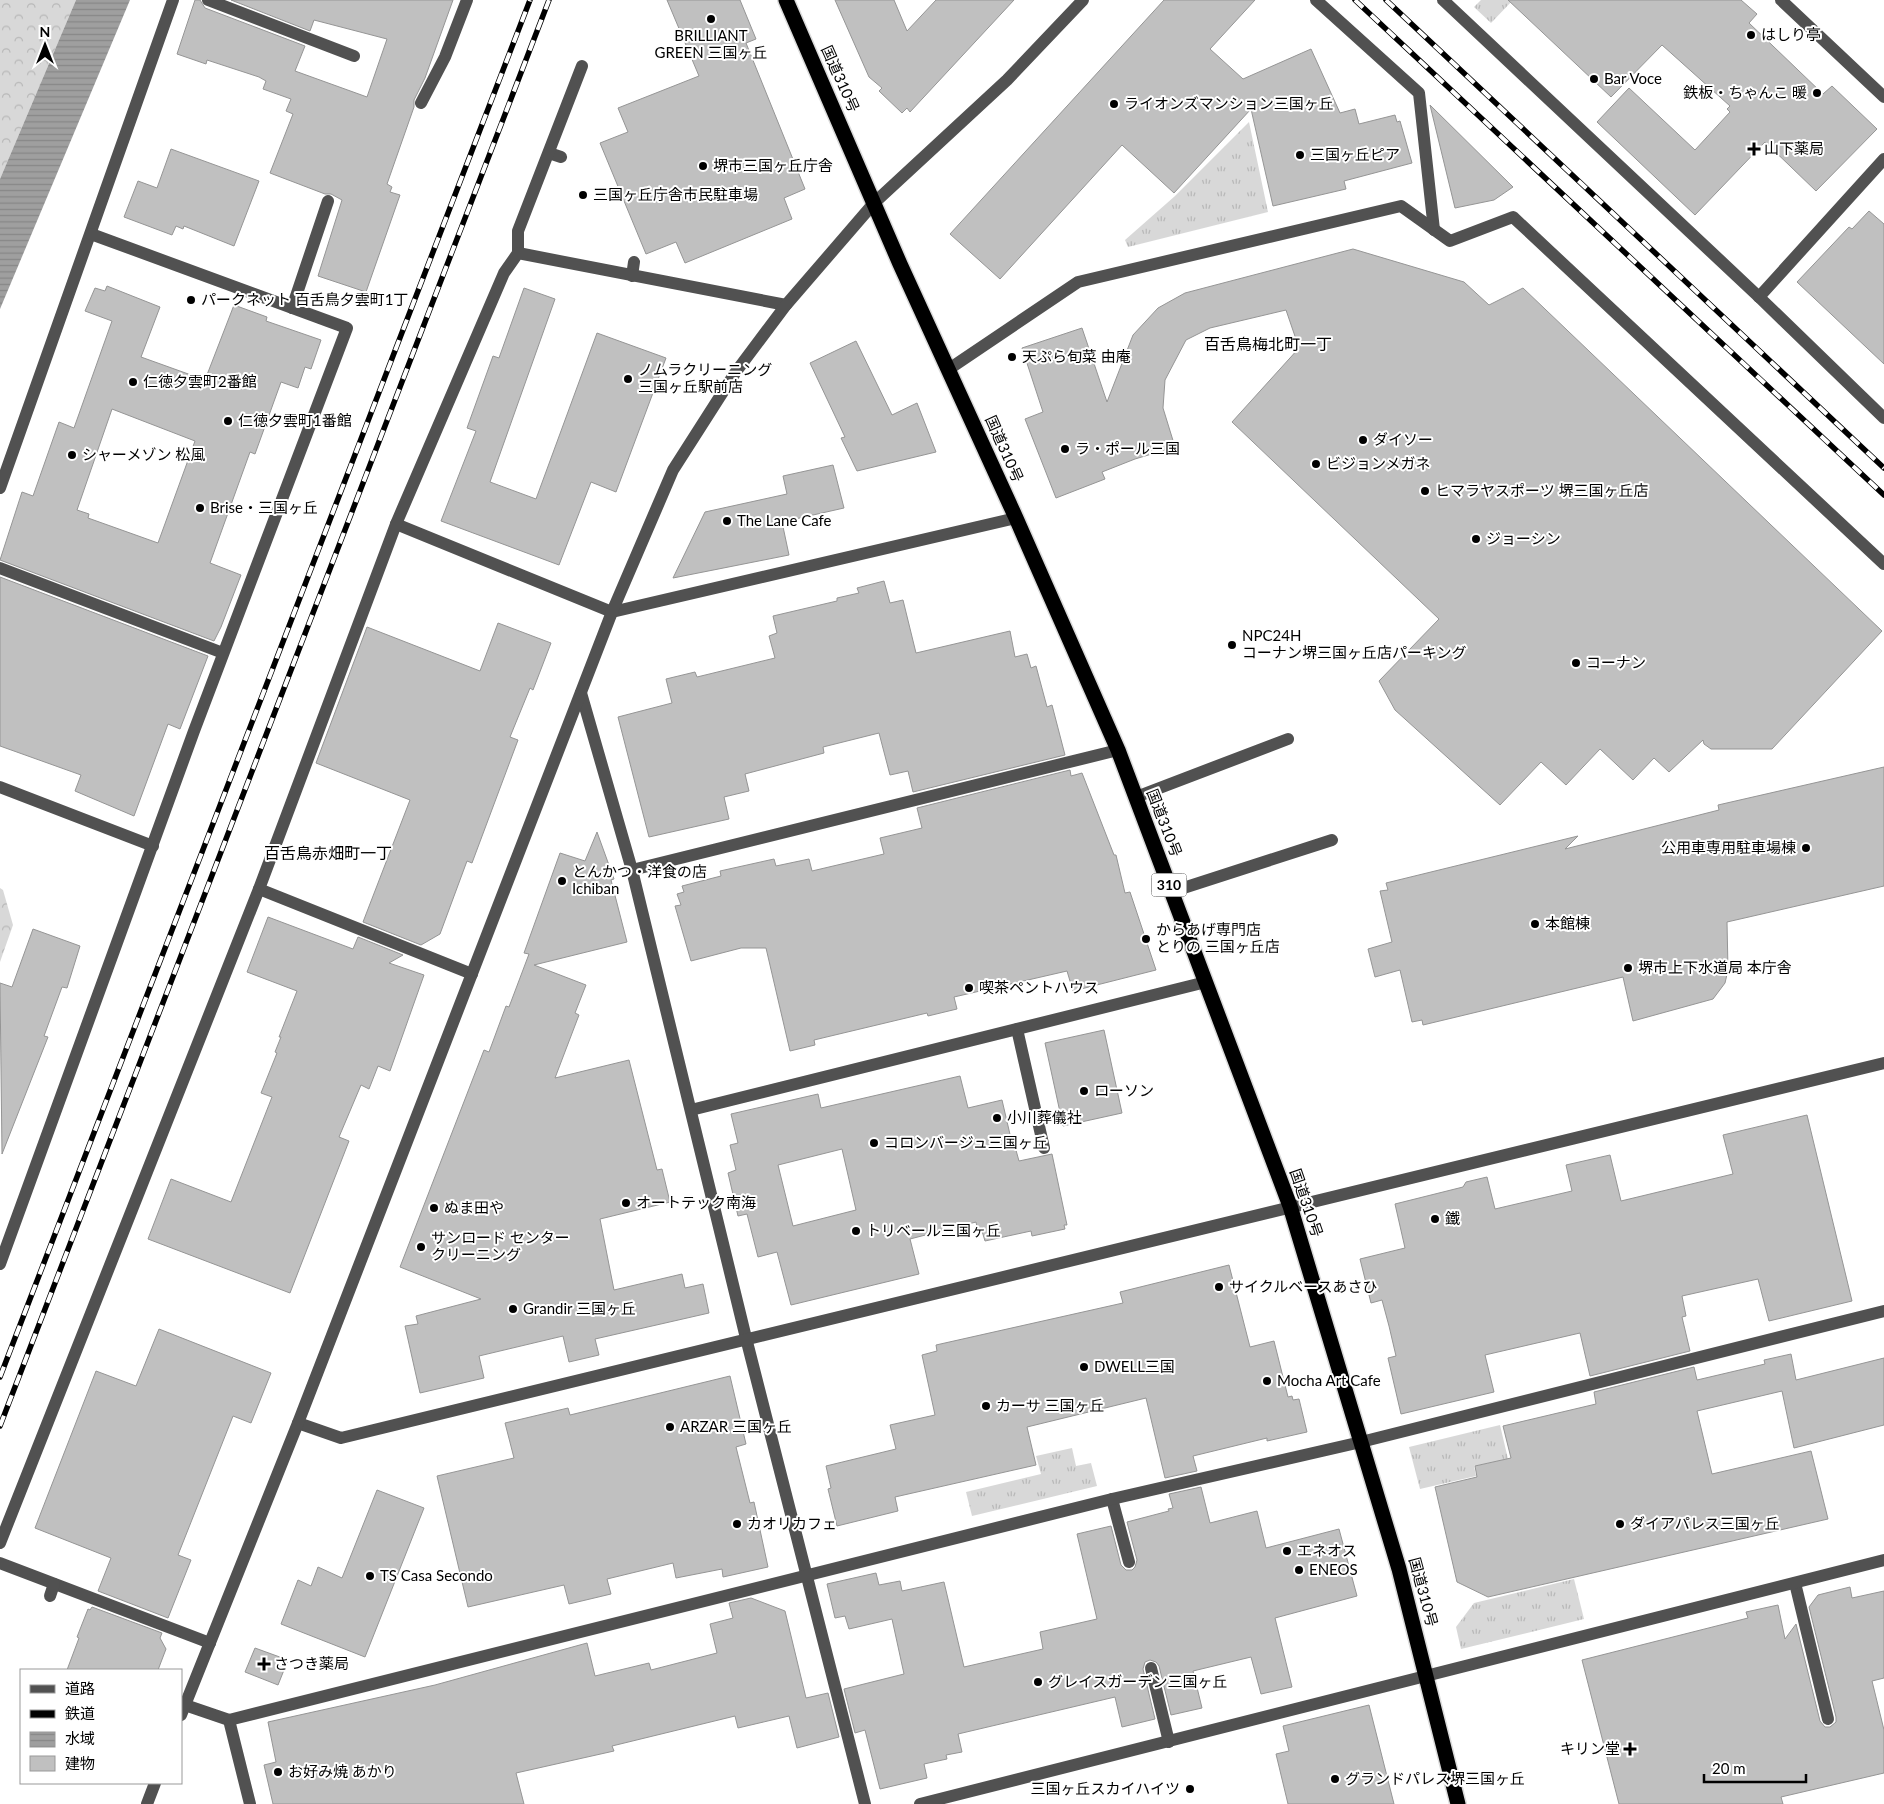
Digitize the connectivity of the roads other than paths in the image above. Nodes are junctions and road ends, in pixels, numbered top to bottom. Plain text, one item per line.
1 (173, 0) edge
2 (208, 0) edge
3 (467, 0) edge
4 (786, 0) edge
5 (1084, 0) edge
6 (1316, 0) edge
7 (1443, 0) edge
8 (1781, 0) edge
9 (354, 56) dead end
10 (582, 66) dead end
11 (1884, 97) edge
12 (421, 103) dead end
13 (1884, 159) edge
14 (328, 201) dead end
15 (874, 203) junction
16 (1434, 230) junction
17 (91, 234) junction
18 (518, 253) junction
19 (634, 262) dead end
20 (632, 276) junction
21 (1759, 297) junction
22 (786, 305) junction
23 (292, 308) junction
24 (949, 369) junction
25 (1884, 418) edge
26 (0, 488) edge
27 (1016, 518) junction
28 (396, 524) junction
29 (1884, 564) edge
30 (0, 568) edge
31 (612, 612) junction
32 (223, 653) junction
33 (581, 693) junction
34 (1288, 740) dead end
35 (1118, 750) junction
36 (0, 787) edge
37 (1136, 797) junction
38 (1332, 840) dead end
39 (152, 846) junction
40 (632, 870) junction
41 (260, 889) junction
42 (1172, 892) junction
43 (472, 974) junction
44 (1206, 982) junction
45 (1017, 1029) junction
46 (1884, 1063) edge
47 (691, 1110) junction
48 (1044, 1148) dead end
49 (1290, 1206) junction
50 (0, 1264) edge
51 (1884, 1311) edge
52 (746, 1338) junction
53 (298, 1423) junction
54 (1362, 1442) junction
55 (1112, 1499) junction
56 (0, 1543) edge
57 (1884, 1560) edge
58 (1129, 1562) dead end
59 (0, 1563) edge
60 (806, 1575) junction
61 (1794, 1583) junction
62 (210, 1643) junction
63 (1151, 1668) dead end
64 (1426, 1678) junction
65 (183, 1710) edge
66 (1828, 1719) dead end
67 (228, 1720) junction
68 (1169, 1742) junction
69 (155, 1784) edge
70 (147, 1804) edge
71 (250, 1804) edge
72 (865, 1804) edge
73 (920, 1804) edge
74 (1458, 1804) edge

1 - 17 street
2 - 9 street
3 - 12 street
4 - 15 highway, 国道310号 / 310
5 - 15 street
6 - 16 street
7 - 21 street
8 - 11 street
10 - 18 street
13 - 21 street
14 - 23 street
15 - 22 street
15 - 24 highway, 国道310号 / 310
16 - 24 street
16 - 29 street
17 - 23 street
17 - 26 street
18 - 20 street
18 - 28 street
19 - 20 street
20 - 22 street
21 - 25 street
22 - 31 street
23 - 32 street
24 - 27 highway, 国道310号 / 310
27 - 31 street
27 - 35 highway, 国道310号 / 310
28 - 31 street
28 - 41 street
30 - 32 street
31 - 33 street
32 - 39 street
33 - 40 street
33 - 43 street
34 - 37 street
35 - 37 highway, 国道310号 / 310
35 - 40 street
36 - 39 street
37 - 42 highway, 国道310号 / 310
38 - 42 street
39 - 50 street
40 - 47 street
41 - 43 street
41 - 56 street
42 - 44 highway, 国道310号 / 310
43 - 53 street
44 - 45 street
44 - 49 highway, 国道310号 / 310
45 - 47 street
45 - 48 street
46 - 49 street
47 - 52 street
49 - 52 street
49 - 54 highway, 国道310号 / 310
51 - 54 street
52 - 53 street
52 - 60 street
53 - 62 street
54 - 55 street
54 - 64 highway, 国道310号 / 310
55 - 58 street
55 - 60 street
57 - 61 street
59 - 62 street
60 - 67 street
60 - 72 street
61 - 64 street
61 - 66 street
62 - 65 street
63 - 68 street
64 - 68 street
64 - 74 highway, 国道310号 / 310
65 - 67 street
67 - 71 street
68 - 73 street
69 - 70 street

